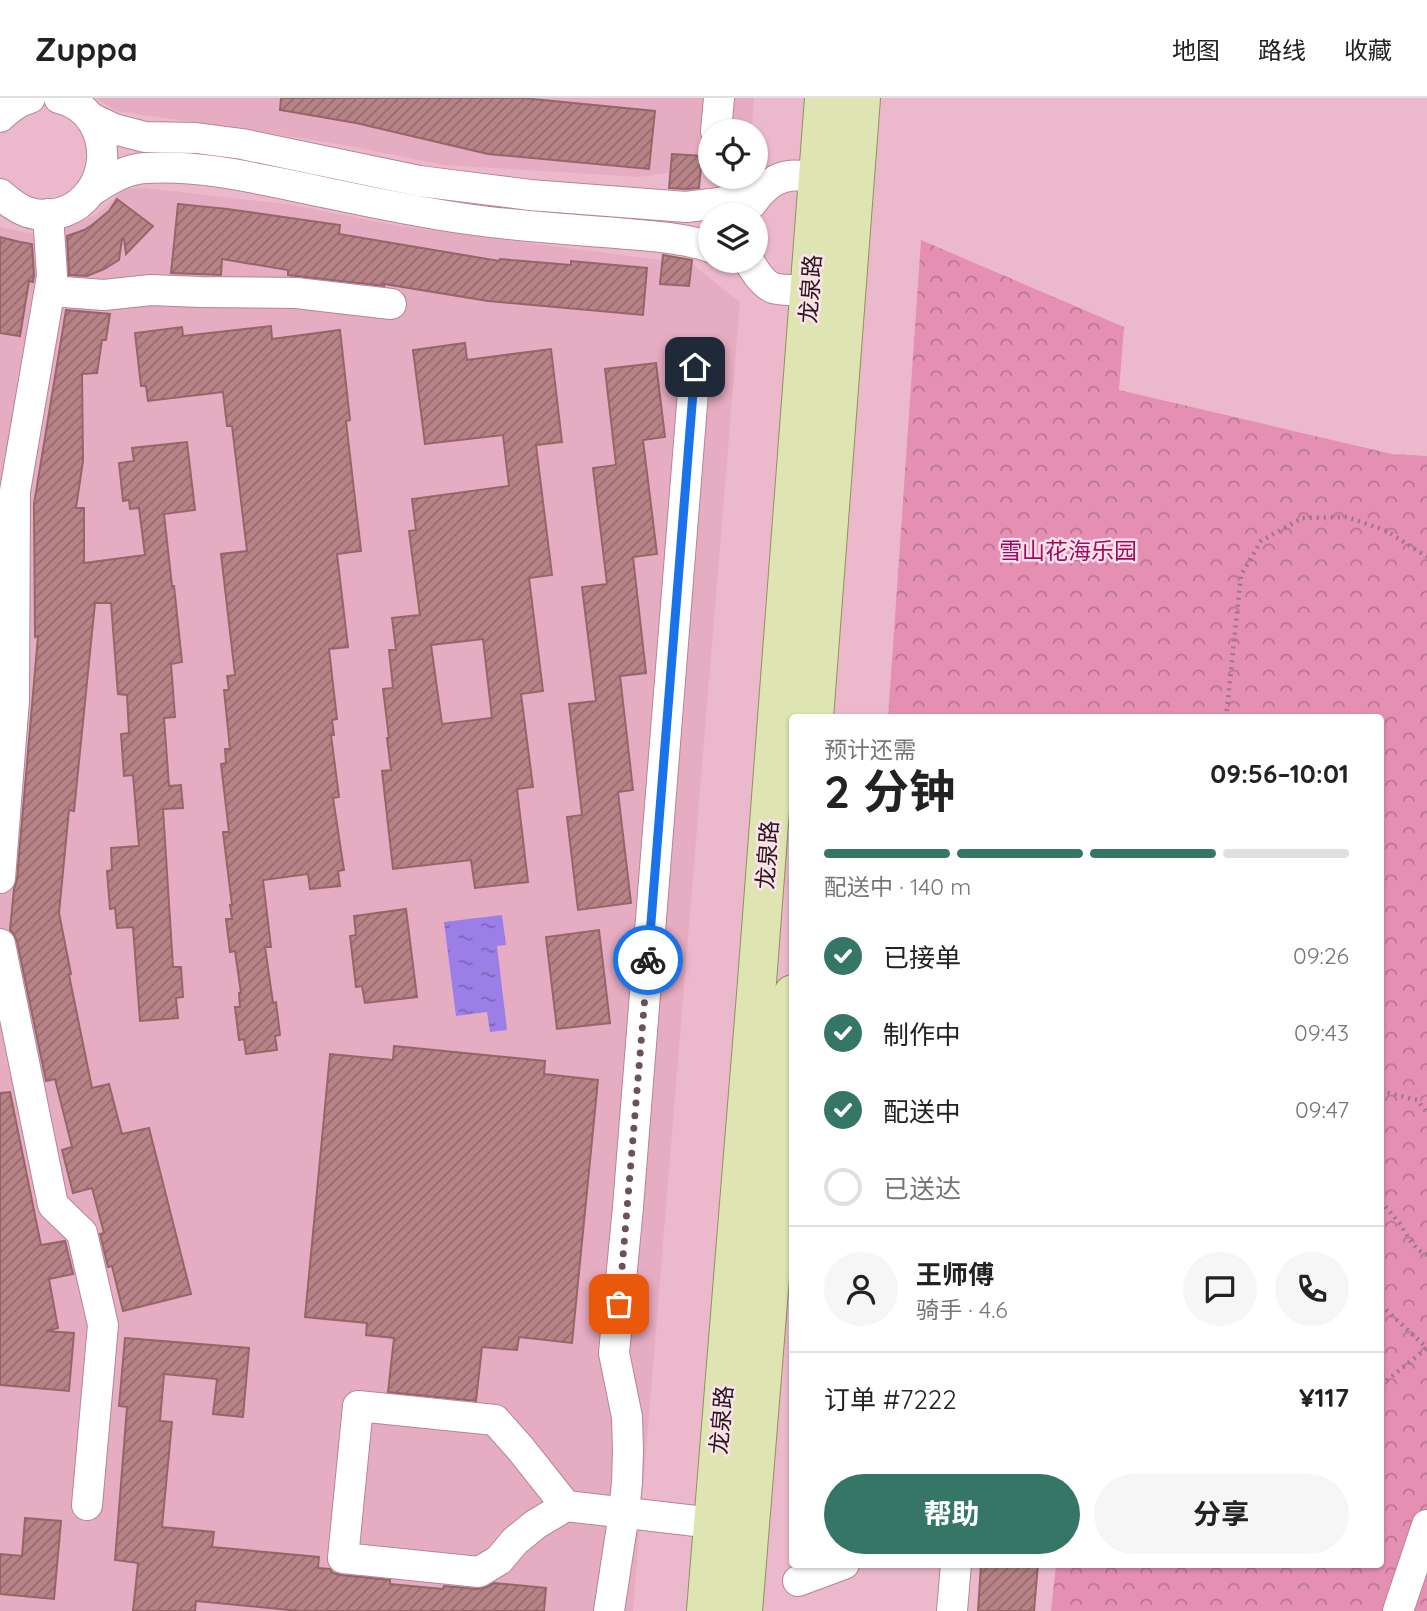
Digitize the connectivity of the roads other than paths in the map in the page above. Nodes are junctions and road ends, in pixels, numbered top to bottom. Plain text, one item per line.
1 (30, 98) edge
2 (59, 98) edge
3 (719, 98) edge
4 (824, 98) edge
5 (861, 98) edge
6 (0, 117) edge
7 (91, 118) junction
8 (717, 119) edge
9 (818, 178) junction
10 (768, 186) edge
11 (764, 189) joint
12 (93, 190) junction
13 (711, 191) edge
14 (0, 194) edge
15 (753, 203) edge
16 (48, 214) junction
17 (698, 243) edge
18 (756, 273) edge
19 (810, 290) junction
20 (50, 291) junction
21 (391, 304) dead end
22 (695, 367) dead end
23 (814, 714) edge
24 (0, 878) edge
25 (0, 944) edge
26 (789, 1043) edge
27 (87, 1505) dead end
28 (566, 1506) junction
29 (624, 1513) junction
30 (713, 1524) junction
31 (1427, 1525) edge
32 (833, 1568) edge
33 (956, 1568) edge
34 (798, 1581) dead end
35 (609, 1611) edge
36 (706, 1611) edge
37 (743, 1611) edge
38 (953, 1611) edge
39 (1398, 1611) edge

1 - 6 street
2 - 7 street
3 - 8 street
4 - 9 main road, 龙泉路
5 - 23 main road, 龙泉路
7 - 12 street
7 - 13 street
9 - 10 street
9 - 19 main road, 龙泉路
11 - 13 street
11 - 15 street
12 - 16 street
12 - 17 street
14 - 16 street
16 - 20 street
18 - 19 street
19 - 30 main road, 龙泉路
20 - 21 street
20 - 24 street
22 - 29 street
25 - 27 street
26 - 37 main road, 龙泉路
28 - 28 street
28 - 29 street
29 - 30 street
29 - 35 street
30 - 36 main road, 龙泉路
31 - 39 street
32 - 34 street
33 - 38 street

